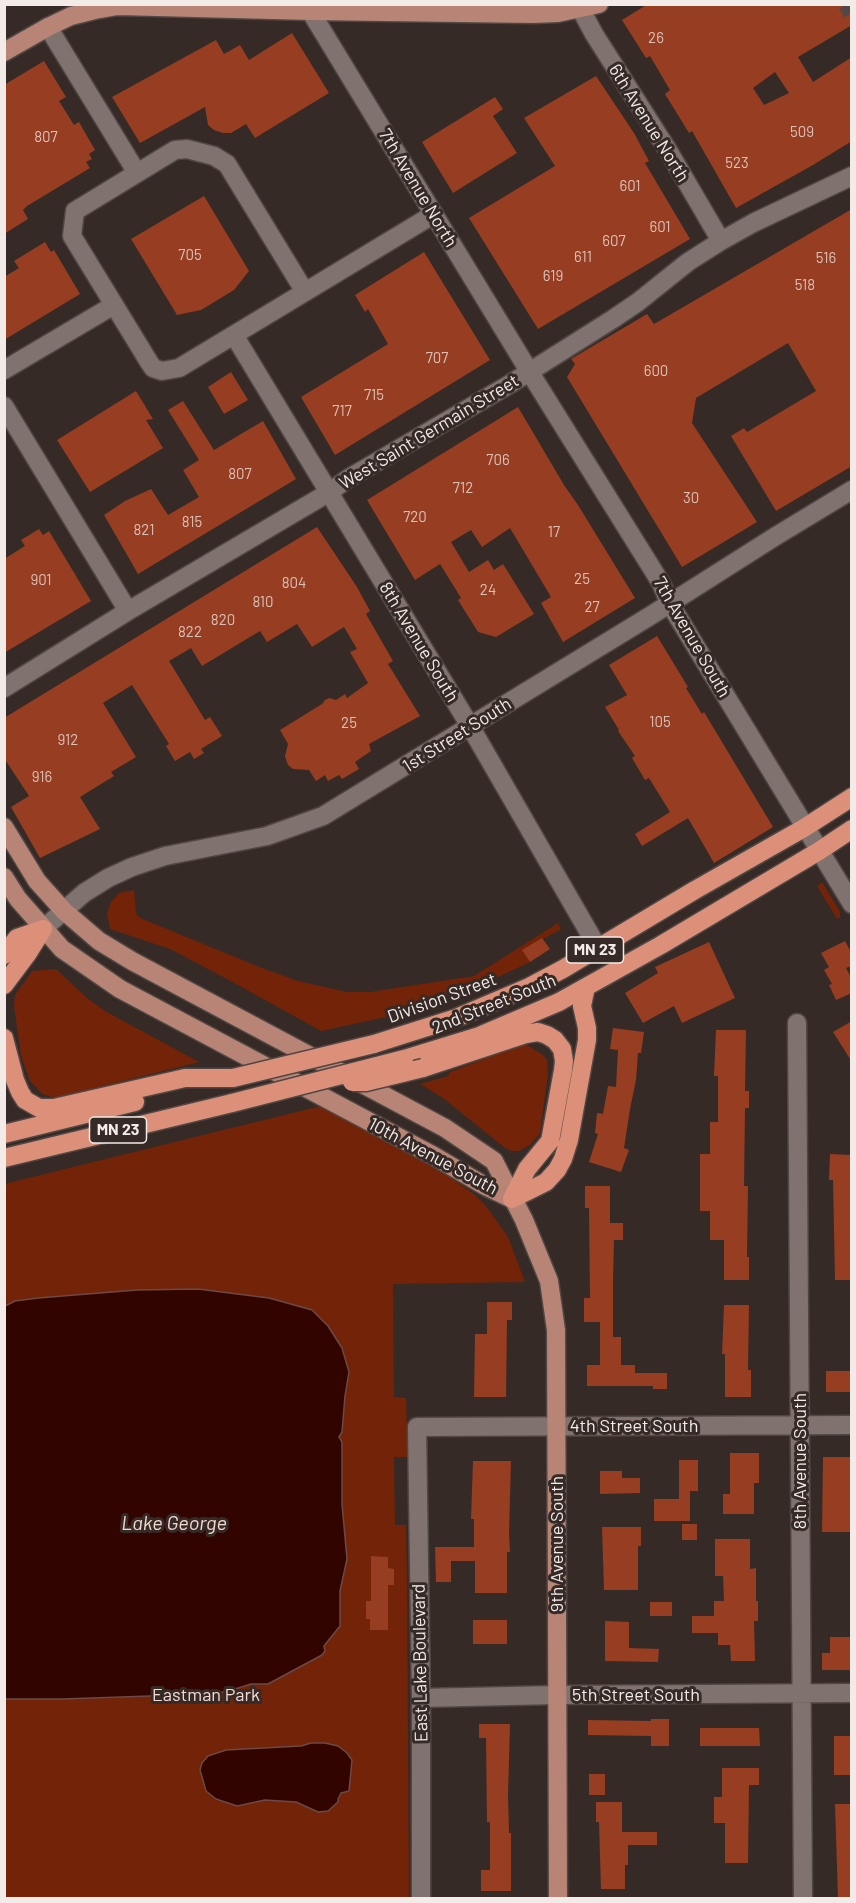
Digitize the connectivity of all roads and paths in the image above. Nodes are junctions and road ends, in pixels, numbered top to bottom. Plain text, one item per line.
1 (586, 6) edge
2 (308, 8) edge
3 (48, 27) junction
4 (4, 52) edge
5 (137, 173) junction
6 (852, 176) edge
7 (434, 214) junction
8 (721, 241) junction
9 (305, 292) junction
10 (114, 305) junction
11 (234, 335) junction
12 (4, 370) edge
13 (529, 371) junction
14 (4, 406) edge
15 (852, 490) edge
16 (328, 493) junction
17 (670, 604) junction
18 (128, 611) junction
19 (4, 688) edge
20 (470, 726) junction
21 (852, 797) edge
22 (4, 827) edge
23 (804, 828) junction
24 (852, 830) edge
25 (819, 851) junction
26 (4, 878) edge
27 (852, 904) edge
28 (63, 911) junction
29 (43, 929) junction
30 (598, 948) junction
31 (4, 955) edge
32 (4, 985) edge
33 (586, 987) junction
34 (797, 1023) dead end
35 (4, 1038) edge
36 (326, 1080) junction
37 (193, 1082) junction
38 (4, 1134) edge
39 (4, 1158) edge
40 (512, 1198) junction
41 (800, 1425) junction
42 (852, 1425) edge
43 (417, 1427) joint
44 (557, 1427) junction
45 (802, 1693) junction
46 (852, 1693) edge
47 (556, 1695) junction
48 (422, 1698) junction
49 (421, 1899) edge
50 (558, 1899) edge
51 (803, 1899) edge

1 - 2 main road
1 - 8 street, 6th Avenue North
2 - 3 main road
2 - 7 street, 7th Avenue North
3 - 4 main road
3 - 5 street
5 - 9 street
5 - 10 street
6 - 8 street, West Saint Germain Street
7 - 9 street
7 - 13 street, 7th Avenue North
8 - 13 street, West Saint Germain Street
9 - 11 street
10 - 11 street
10 - 12 street
11 - 16 street, 8th Avenue South
13 - 16 street, West Saint Germain Street
13 - 17 street, 7th Avenue South
14 - 18 street
15 - 17 street, 1st Street South
16 - 18 street, West Saint Germain Street
16 - 20 street, 8th Avenue South
17 - 20 street, 1st Street South
17 - 23 street, 7th Avenue South
18 - 19 street, West Saint Germain Street
20 - 28 street, 1st Street South
20 - 30 street, 8th Avenue South
21 - 23 highway, Division Street / MN 23
22 - 28 main road, 10th Avenue South
23 - 25 street, 7th Avenue South
23 - 30 highway, Division Street / MN 23
24 - 25 highway, 2nd Street South / MN 23
25 - 27 street, 7th Avenue South
25 - 33 highway, 2nd Street South / MN 23
26 - 29 main road, 10th Avenue South
28 - 29 street, 1st Street South
28 - 40 main road, 10th Avenue South
29 - 31 highway
29 - 32 highway
29 - 40 main road, 10th Avenue South
30 - 37 highway, Division Street / MN 23, bridge
33 - 36 highway, 2nd Street South / MN 23, bridge
33 - 40 highway
34 - 41 street, 8th Avenue South
35 - 37 highway
36 - 39 highway, MN 23, bridge
36 - 40 highway, bridge
37 - 38 highway, Division Street / MN 23
40 - 44 main road, 9th Avenue South
41 - 42 street, 4th Street South
41 - 44 street, 4th Street South
41 - 45 street, 8th Avenue South
43 - 44 street, 4th Street South
43 - 48 street, East Lake Boulevard
44 - 47 main road, 9th Avenue South
45 - 46 street, 5th Street South
45 - 47 street, 5th Street South
45 - 51 street, 8th Avenue South
47 - 48 street, 5th Street South
47 - 50 main road, 9th Avenue South
48 - 49 street, East Lake Boulevard

